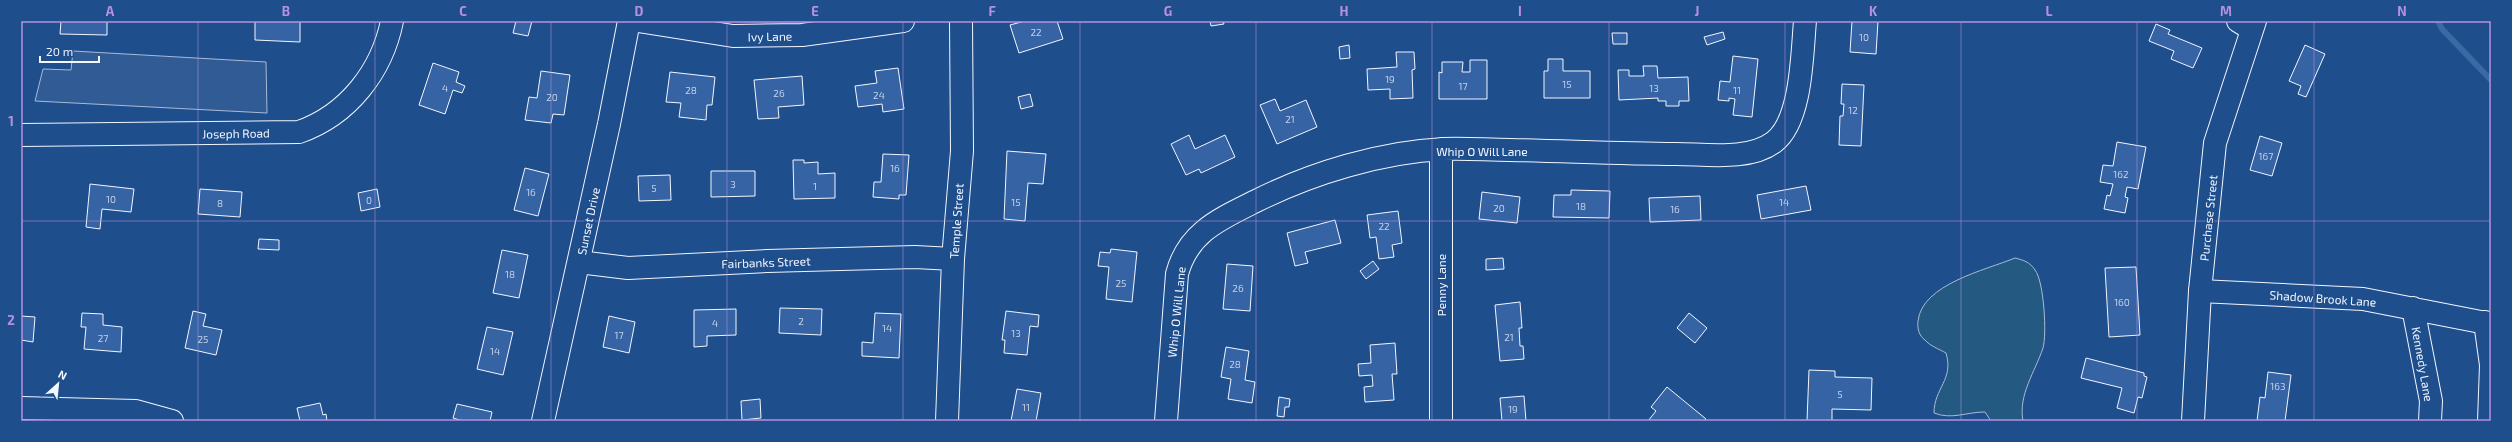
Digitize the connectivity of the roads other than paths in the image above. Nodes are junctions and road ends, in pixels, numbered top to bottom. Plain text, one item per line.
1 (392, 21) edge
2 (629, 21) edge
3 (638, 21) edge
4 (903, 21) edge
5 (961, 21) edge
6 (1805, 21) edge
7 (2248, 24) edge
8 (21, 135) edge
9 (1441, 149) junction
10 (953, 259) junction
11 (579, 262) junction
12 (2200, 292) junction
13 (2413, 308) junction
14 (2488, 323) edge
15 (21, 408) edge
16 (172, 421) edge
17 (544, 421) edge
18 (947, 421) edge
19 (1166, 421) edge
20 (1441, 421) edge
21 (2193, 421) edge
22 (2430, 421) edge
23 (2489, 421) edge

1 - 8 street, Joseph Road
2 - 11 street, Sunset Drive
3 - 4 street, Ivy Lane
5 - 10 street, Temple Street
6 - 9 street, Whip O Will Lane
7 - 12 street, Purchase Street
9 - 19 street, Whip O Will Lane
9 - 20 street, Penny Lane
10 - 11 street, Fairbanks Street
10 - 18 street, Temple Street
11 - 17 street, Sunset Drive
12 - 13 street, Shadow Brook Lane
12 - 21 street, Purchase Street
13 - 14 street, Shadow Brook Lane
13 - 22 street, Kennedy Lane
14 - 23 street
15 - 16 street

